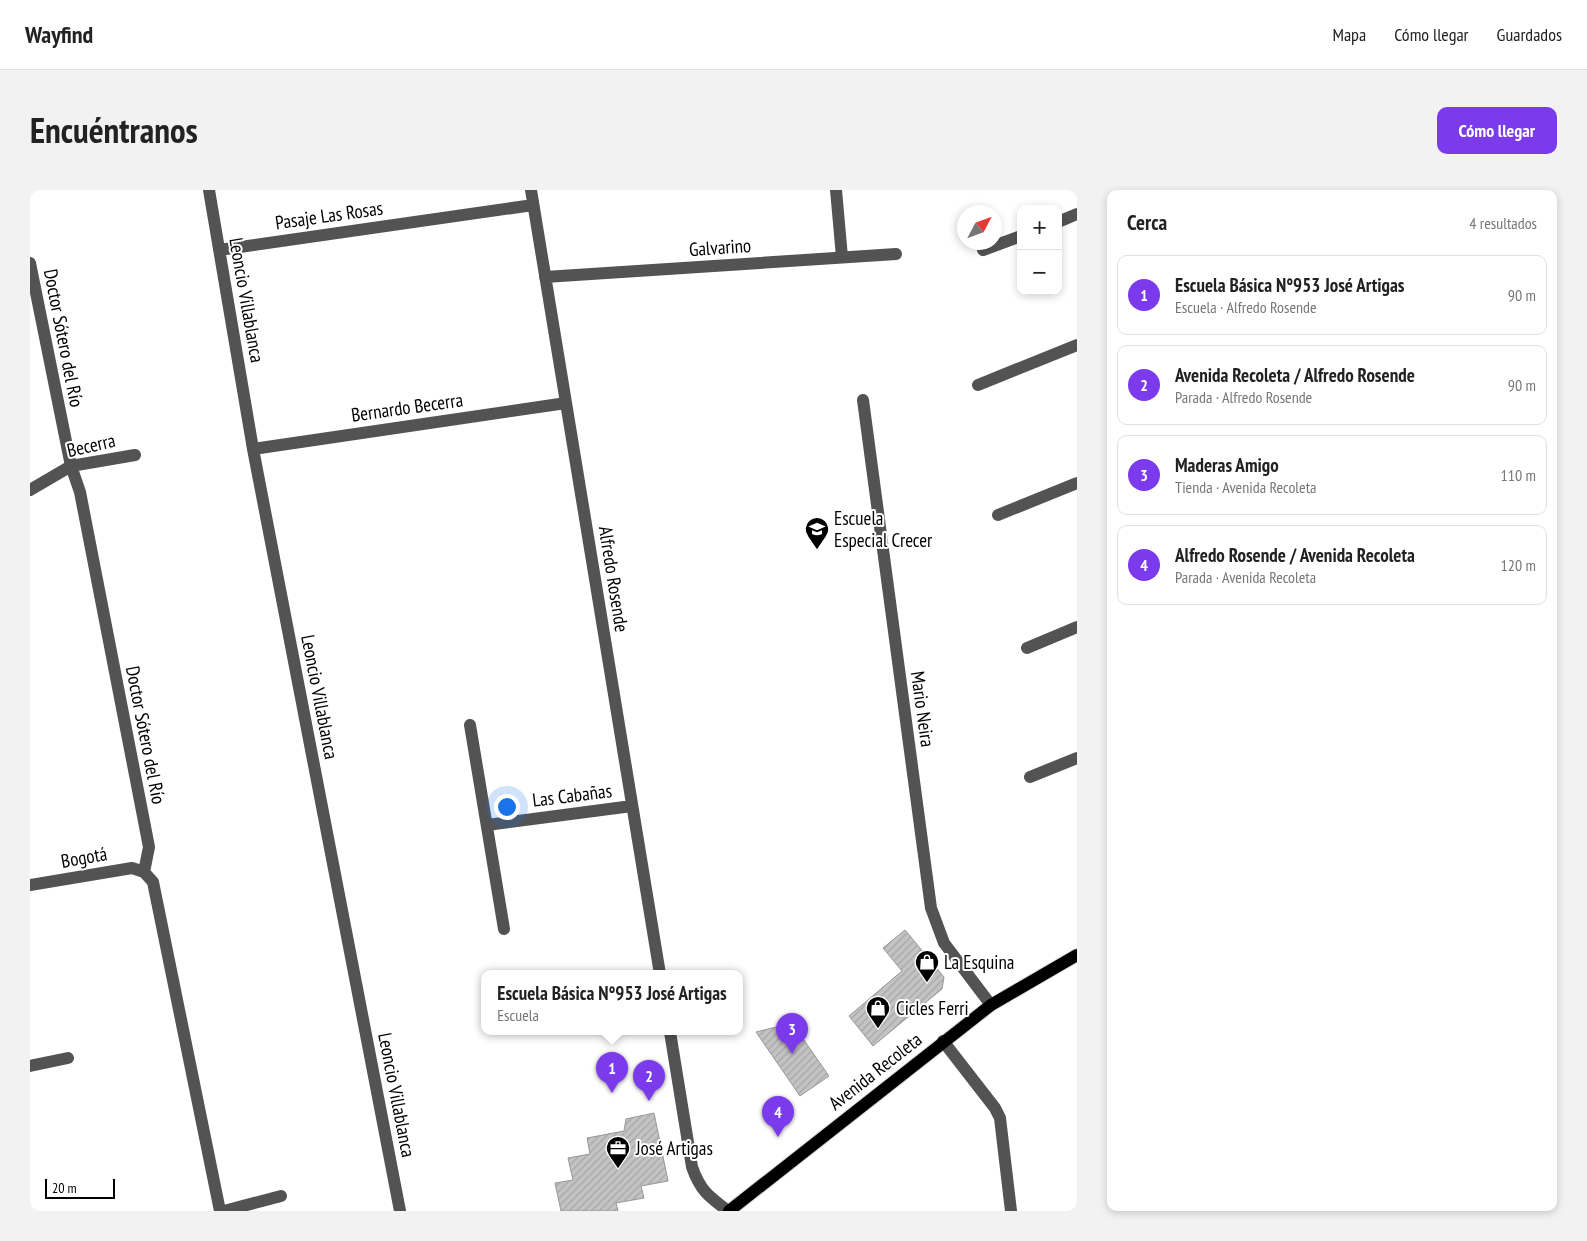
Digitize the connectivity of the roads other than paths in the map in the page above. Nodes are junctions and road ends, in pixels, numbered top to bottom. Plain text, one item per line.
1 (209, 190) edge
2 (531, 190) edge
3 (836, 190) edge
4 (534, 205) junction
5 (1077, 214) edge
6 (1062, 220) edge
7 (1017, 237) edge
8 (1002, 243) edge
9 (219, 250) junction
10 (896, 254) dead end
11 (842, 257) junction
12 (30, 263) edge
13 (545, 277) junction
14 (1077, 345) edge
15 (978, 385) dead end
16 (863, 400) dead end
17 (566, 402) junction
18 (253, 449) junction
19 (135, 455) dead end
20 (71, 466) junction
21 (1077, 483) edge
22 (30, 490) edge
23 (998, 515) dead end
24 (1077, 627) edge
25 (1027, 648) dead end
26 (470, 725) dead end
27 (1077, 758) edge
28 (1030, 778) dead end
29 (632, 806) junction
30 (487, 825) junction
31 (144, 872) junction
32 (30, 885) edge
33 (504, 929) dead end
34 (1077, 955) edge
35 (659, 970) edge
36 (991, 1005) junction
37 (670, 1035) edge
38 (943, 1041) junction
39 (68, 1058) dead end
40 (30, 1066) edge
41 (281, 1196) dead end
42 (220, 1211) edge
43 (224, 1211) edge
44 (400, 1211) edge
45 (728, 1211) edge
46 (1011, 1211) edge

1 - 9 street, Leoncio Villablanca
2 - 4 street, Alfredo Rosende
3 - 11 street
4 - 9 street, Pasaje Las Rosas
4 - 13 street, Alfredo Rosende
5 - 6 street
7 - 8 street
9 - 18 street, Leoncio Villablanca
10 - 11 street, Galvarino
11 - 13 street, Galvarino
12 - 20 street, Doctor Sótero del Río
13 - 17 street, Alfredo Rosende
14 - 15 street
16 - 36 street, Mario Neira
17 - 18 street, Bernardo Becerra
17 - 29 street, Alfredo Rosende
18 - 44 street, Leoncio Villablanca
19 - 20 street, Becerra
20 - 22 street, Becerra
20 - 31 street, Doctor Sótero del Río
21 - 23 street
24 - 25 street
26 - 30 street
27 - 28 street
29 - 30 street, Las Cabañas
29 - 35 street, Alfredo Rosende
30 - 33 street
31 - 32 street, Bogotá
31 - 42 street
34 - 36 main road, Avenida Recoleta
36 - 38 main road, Avenida Recoleta
37 - 45 street
38 - 45 main road, Avenida Recoleta
38 - 46 street
39 - 40 street
41 - 43 street

